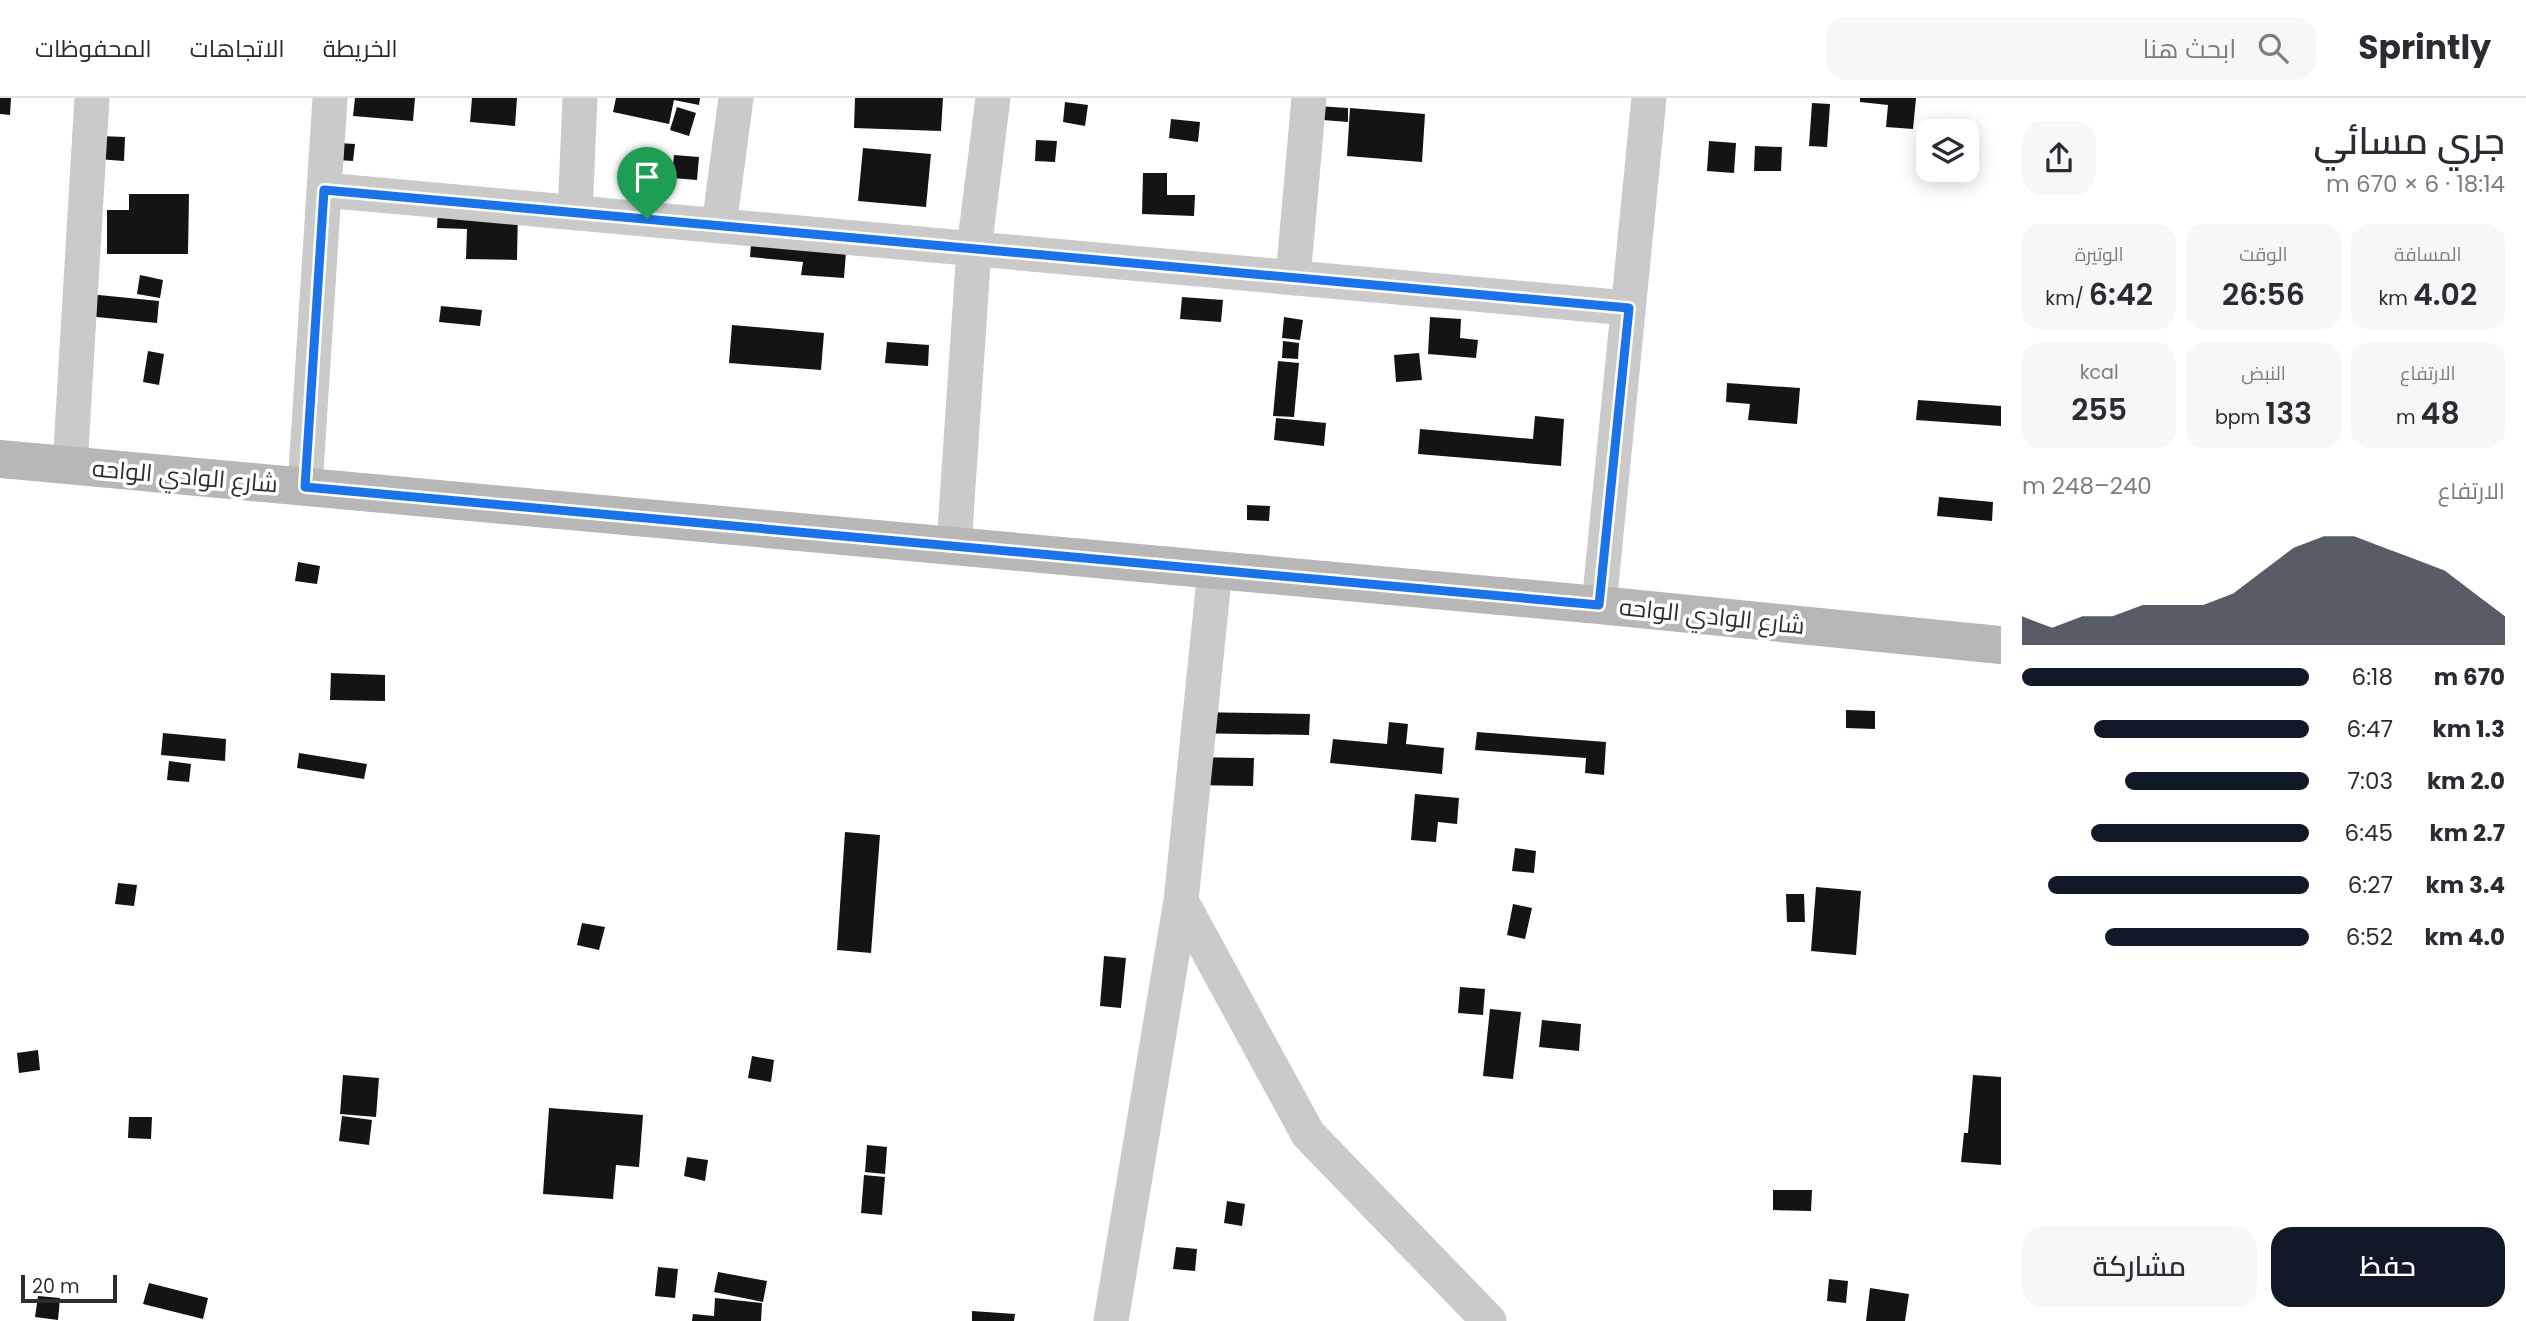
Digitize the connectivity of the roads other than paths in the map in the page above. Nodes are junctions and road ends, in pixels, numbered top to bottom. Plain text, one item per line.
1 (92, 98) edge
2 (330, 98) edge
3 (580, 98) edge
4 (736, 98) edge
5 (993, 98) edge
6 (1308, 98) edge
7 (1649, 98) edge
8 (324, 190) junction
9 (575, 213) junction
10 (719, 226) junction
11 (974, 249) junction
12 (1293, 278) junction
13 (1629, 308) junction
14 (0, 459) edge
15 (70, 466) junction
16 (305, 487) junction
17 (954, 546) junction
18 (1215, 570) junction
19 (1599, 605) junction
20 (2001, 645) edge
21 (1181, 901) junction
22 (1111, 1321) edge
23 (1489, 1321) edge

1 - 15 street
2 - 8 street
3 - 9 street
4 - 10 street
5 - 11 street
6 - 12 street
7 - 13 street
8 - 9 street
8 - 16 street
9 - 10 street
10 - 11 street
11 - 12 street
11 - 17 street
12 - 13 street
13 - 19 street
14 - 15 main road, شارع الوادي الواحه
15 - 16 main road, شارع الوادي الواحه
16 - 17 main road, شارع الوادي الواحه
17 - 18 main road, شارع الوادي الواحه
18 - 19 main road, شارع الوادي الواحه
18 - 21 street
19 - 20 main road, شارع الوادي الواحه
21 - 22 street
21 - 23 street

